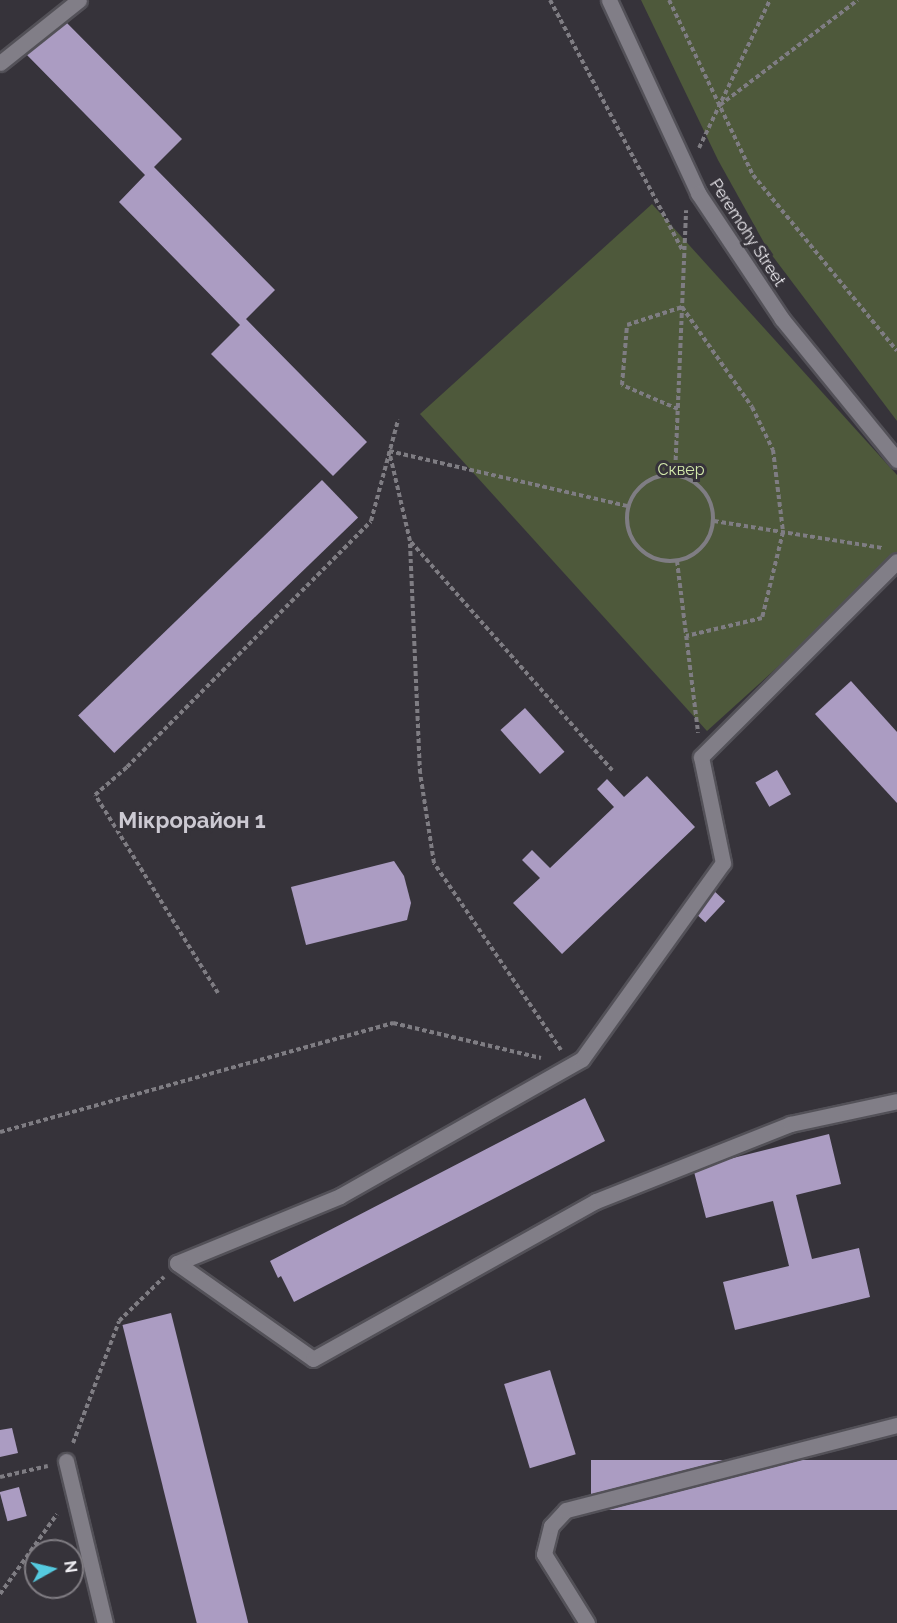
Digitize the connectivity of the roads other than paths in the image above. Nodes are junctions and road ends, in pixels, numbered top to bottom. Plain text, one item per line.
1 (79, 0) edge
2 (609, 0) edge
3 (0, 63) edge
4 (897, 460) edge
5 (897, 561) edge
6 (897, 1101) edge
7 (897, 1425) edge
8 (66, 1461) road end
9 (105, 1623) edge
10 (587, 1623) edge

1 - 3 street
2 - 4 street, Peremohy Street
5 - 6 street
7 - 10 street
8 - 9 street

